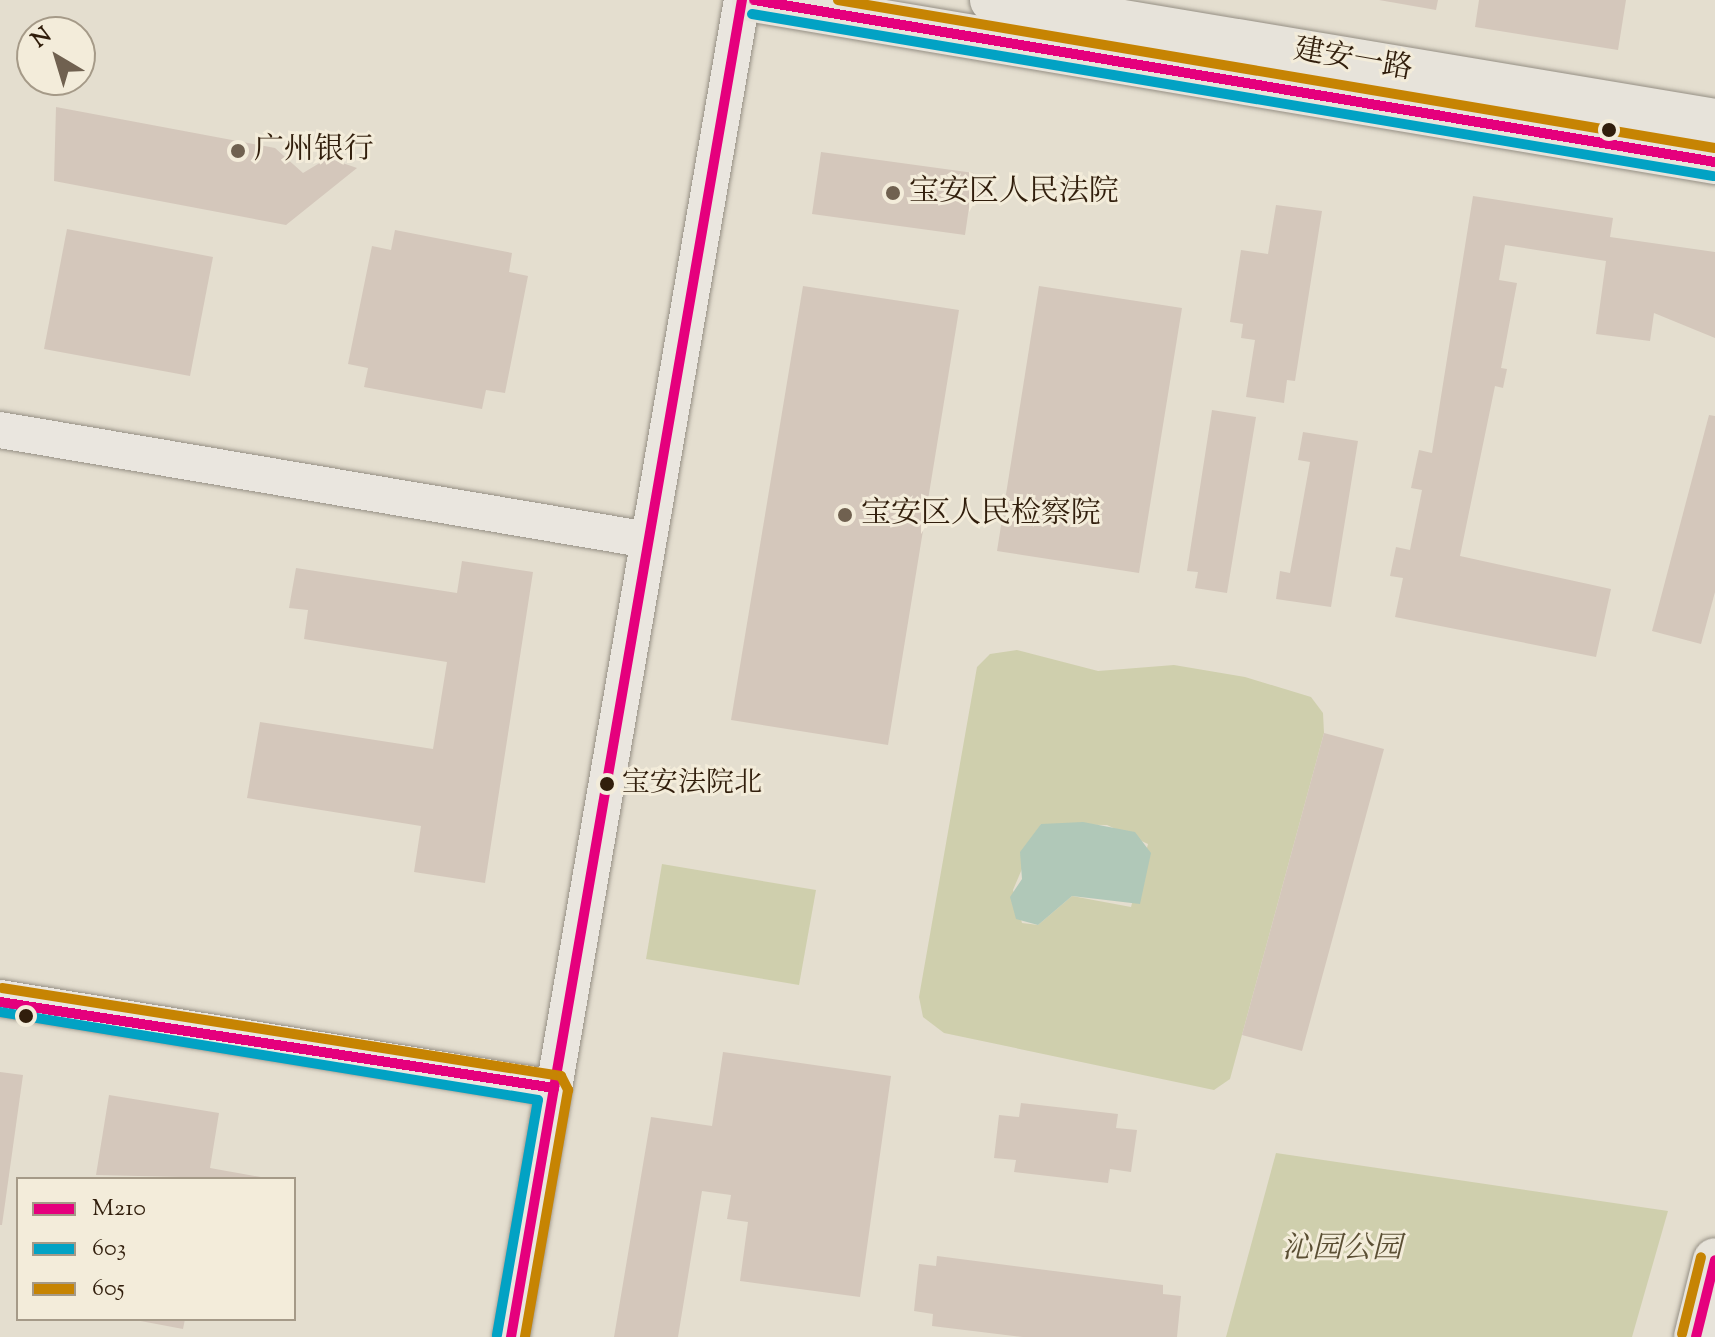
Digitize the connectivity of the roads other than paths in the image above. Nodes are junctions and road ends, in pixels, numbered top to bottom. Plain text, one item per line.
1 (742, 0) edge
2 (754, 0) edge
3 (992, 0) edge
4 (1715, 121) edge
5 (1715, 162) edge
6 (0, 430) edge
7 (648, 540) junction
8 (0, 999) edge
9 (554, 1088) junction
10 (1715, 1260) edge
11 (511, 1337) edge
12 (1696, 1337) edge

1 - 7 street
2 - 5 main road, 建安一路
3 - 4 main road, 建安一路
6 - 7 street
7 - 9 street
8 - 9 street
9 - 11 street
10 - 12 main road

